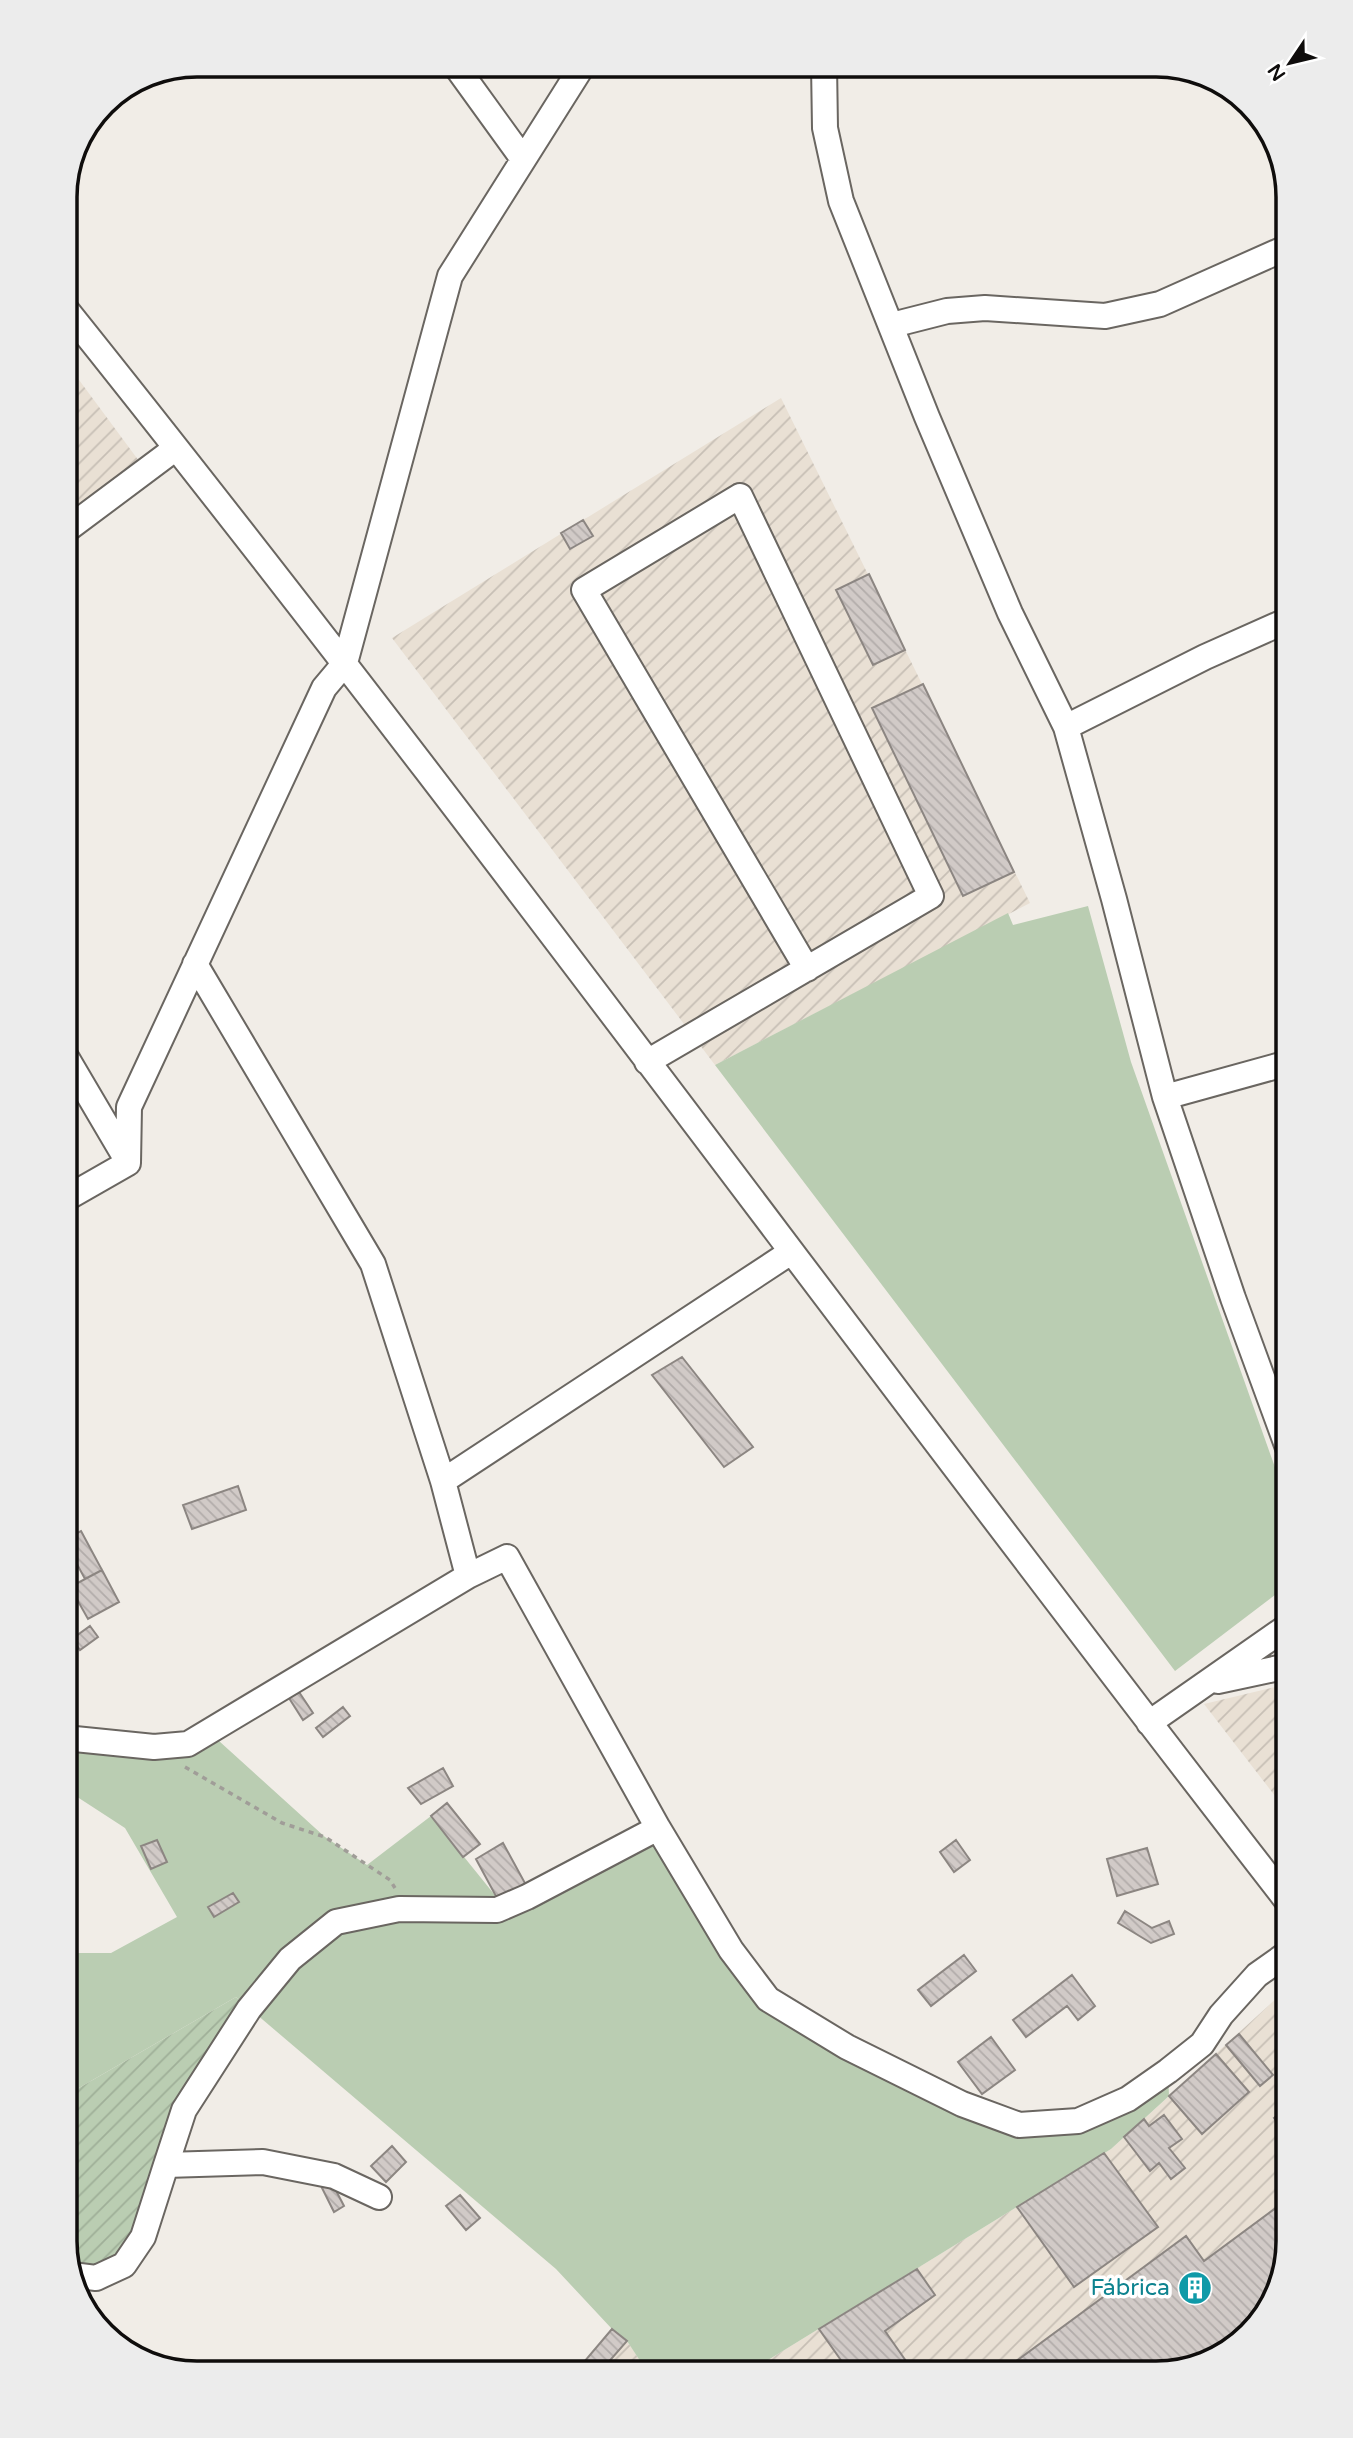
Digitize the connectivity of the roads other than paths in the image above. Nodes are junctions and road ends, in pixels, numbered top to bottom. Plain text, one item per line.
1 (464, 77) edge
2 (575, 77) edge
3 (824, 77) edge
4 (523, 159) junction
5 (1276, 252) edge
6 (77, 323) edge
7 (892, 325) junction
8 (176, 448) junction
9 (77, 522) edge
10 (1276, 625) edge
11 (345, 663) junction
12 (1066, 727) junction
13 (195, 964) junction
14 (807, 969) junction
15 (647, 1062) junction
16 (1276, 1066) edge
17 (77, 1076) edge
18 (1164, 1097) junction
19 (128, 1163) junction
20 (77, 1192) edge
21 (791, 1252) junction
22 (1276, 1415) edge
23 (443, 1480) junction
24 (468, 1576) junction
25 (1276, 1635) edge
26 (1276, 1669) edge
27 (1207, 1684) junction
28 (1149, 1723) junction
29 (77, 1739) edge
30 (658, 1828) junction
31 (1276, 1887) edge
32 (1276, 1962) edge
33 (166, 2165) junction
34 (379, 2197) dead end
35 (83, 2276) edge

1 - 4 street
2 - 4 street
3 - 7 street
4 - 11 street
5 - 7 street
6 - 8 street
7 - 12 street
8 - 9 street
8 - 11 street
10 - 12 street
11 - 13 street
11 - 15 street
12 - 18 street
13 - 19 street
13 - 23 street
14 - 14 street
14 - 15 street
15 - 21 street
16 - 18 street
17 - 19 street
18 - 22 street
19 - 20 street
21 - 23 street
21 - 28 street
23 - 24 street
24 - 29 street
24 - 30 street
25 - 27 street
26 - 27 street
27 - 28 street
28 - 31 street
30 - 32 street
30 - 33 street
33 - 34 street
33 - 35 street

